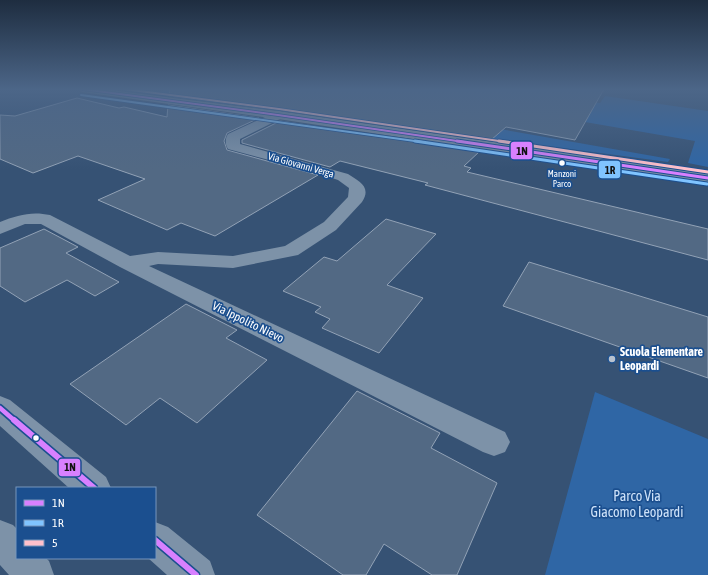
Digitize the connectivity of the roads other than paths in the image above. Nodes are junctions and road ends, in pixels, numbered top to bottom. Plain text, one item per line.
1 (276, 116) edge
2 (284, 116) edge
3 (708, 178) edge
4 (0, 228) edge
5 (127, 263) junction
6 (0, 408) edge
7 (494, 442) dead end
8 (93, 487) edge
9 (0, 538) edge
10 (156, 541) edge
11 (16, 555) edge
12 (20, 559) edge
13 (34, 575) edge
14 (196, 575) edge

1 - 5 street, Via Giovanni Verga
2 - 3 street
4 - 5 street, Via Ippolito Nievo
5 - 7 street, Via Ippolito Nievo
6 - 8 street
9 - 11 street
10 - 14 street
12 - 13 street

